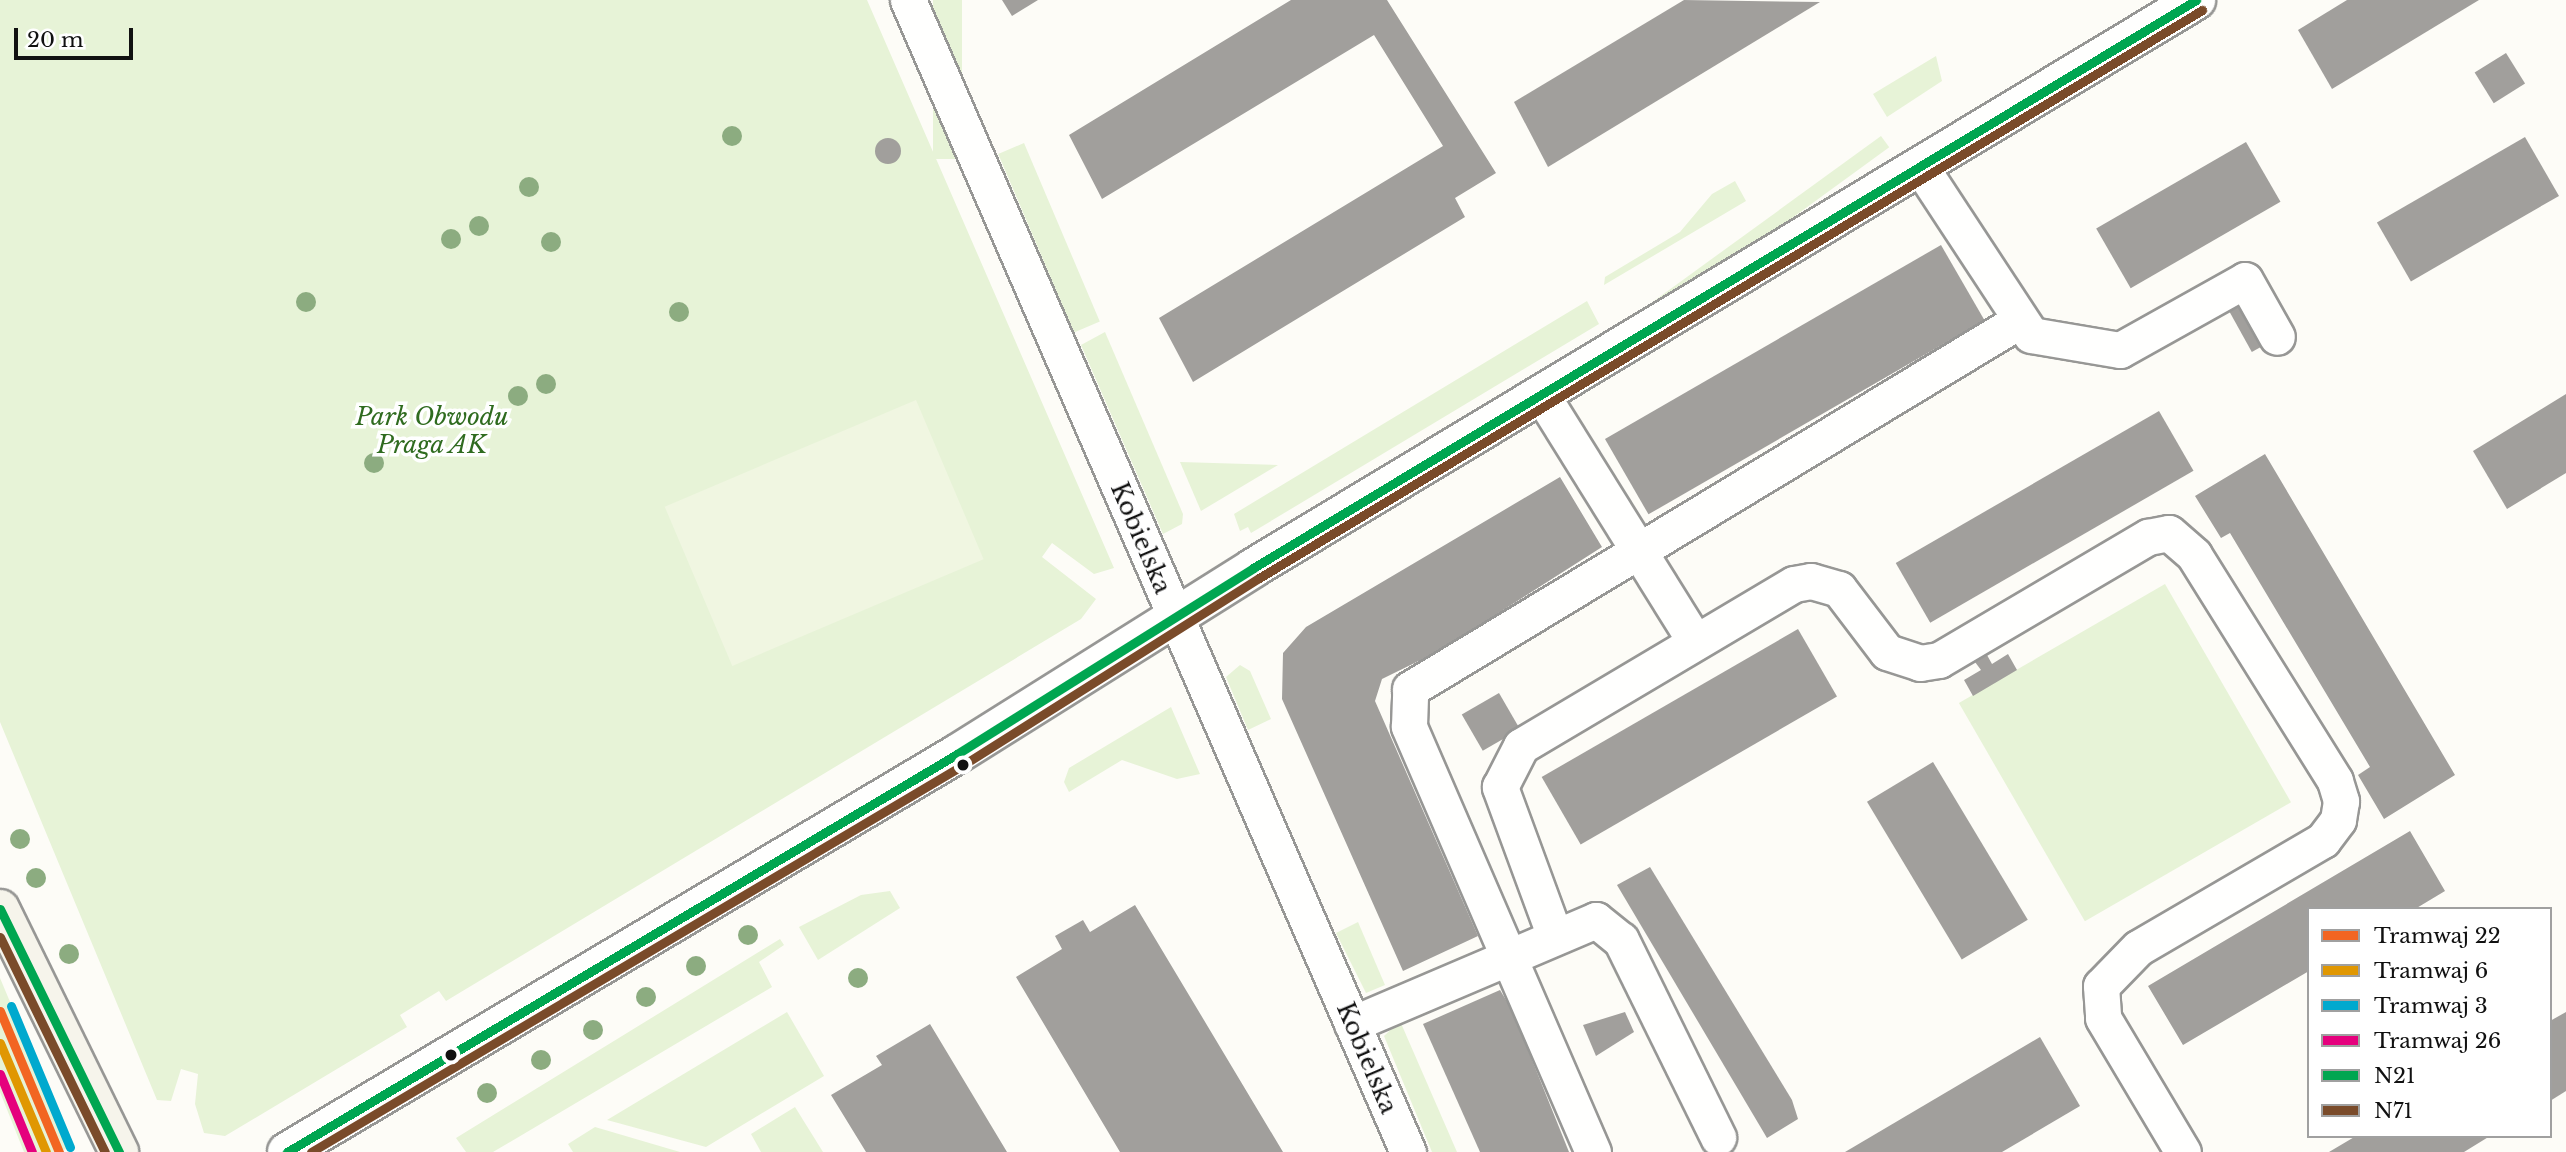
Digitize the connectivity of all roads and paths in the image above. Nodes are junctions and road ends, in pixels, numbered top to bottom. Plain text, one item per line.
1 (908, 0) edge
2 (2196, 0) edge
3 (1920, 166) junction
4 (2017, 322) junction
5 (2277, 337) dead end
6 (1542, 397) junction
7 (1637, 550) junction
8 (1174, 617) junction
9 (1694, 640) junction
10 (0, 908) edge
11 (1554, 934) junction
12 (1507, 956) junction
13 (1352, 1024) junction
14 (1718, 1137) dead end
15 (119, 1152) edge
16 (287, 1152) edge
17 (1408, 1152) edge
18 (1593, 1152) edge
19 (2183, 1152) edge

1 - 8 street, Kobielska
2 - 3 street
3 - 4 street
3 - 6 street
4 - 5 street
4 - 7 street
6 - 7 street
6 - 8 street
7 - 9 street
7 - 12 street
8 - 13 street, Kobielska
8 - 16 street
9 - 11 street
9 - 19 street
10 - 15 main road
11 - 12 street
11 - 14 street
12 - 13 street
12 - 18 street
13 - 17 street, Kobielska

